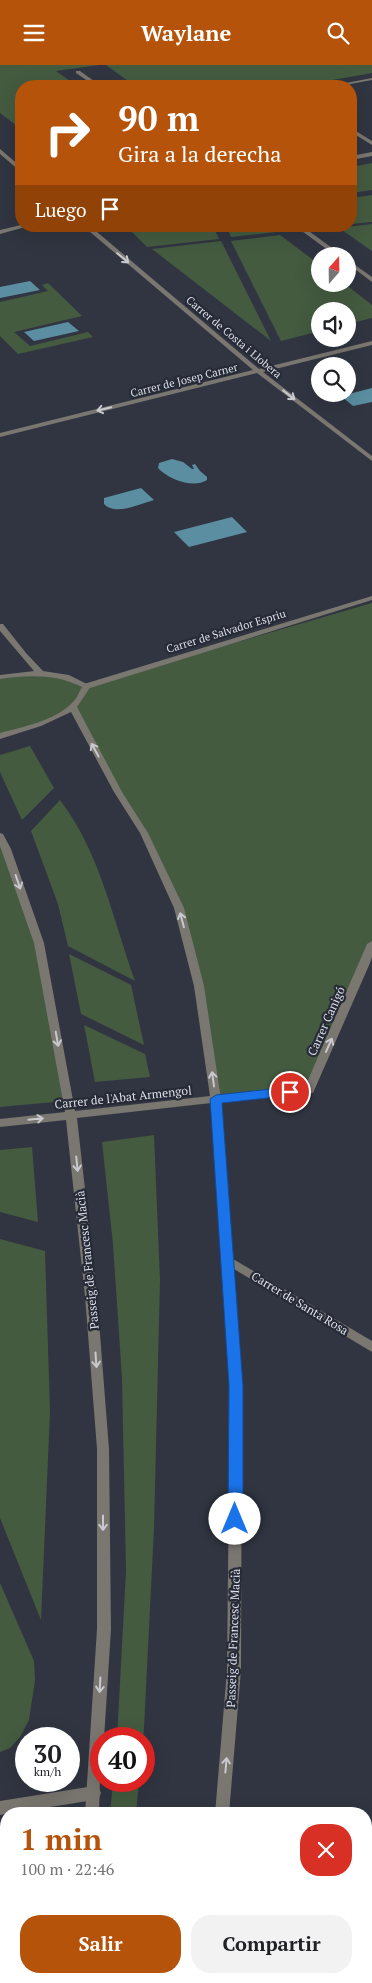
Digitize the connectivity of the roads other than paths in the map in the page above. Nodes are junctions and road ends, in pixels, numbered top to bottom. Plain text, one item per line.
1 (78, 72) dead end
2 (372, 79) edge
3 (89, 80) edge
4 (357, 82) edge
5 (357, 134) edge
6 (372, 143) edge
7 (0, 151) edge
8 (372, 154) edge
9 (357, 157) edge
10 (15, 165) edge
11 (15, 229) edge
12 (0, 232) edge
13 (93, 232) edge
14 (306, 232) edge
15 (327, 247) edge
16 (356, 268) edge
17 (372, 279) edge
18 (372, 343) edge
19 (259, 372) junction
20 (0, 435) edge
21 (372, 459) edge
22 (372, 598) edge
23 (0, 626) edge
24 (40, 673) junction
25 (0, 677) edge
26 (87, 686) junction
27 (73, 707) junction
28 (0, 736) edge
29 (0, 836) edge
30 (372, 944) edge
31 (369, 964) edge
32 (309, 1090) joint
33 (216, 1099) junction
34 (71, 1115) junction
35 (0, 1123) edge
36 (228, 1260) junction
37 (372, 1347) edge
38 (94, 1793) junction
39 (6, 1807) edge
40 (93, 1807) edge
41 (223, 1807) edge

1 - 3 street
2 - 4 street
5 - 6 street
7 - 10 street
8 - 9 street
11 - 12 street
13 -> 19 street, Carrer de Costa i Llobera
14 - 15 street
16 - 17 street
18 - 19 street, Carrer de Josep Carner
19 -> 20 street, Carrer de Josep Carner
19 -> 21 street, Carrer de Costa i Llobera
22 - 26 street, Carrer de Salvador Espriu
23 - 24 street
24 - 25 street
24 - 26 street
26 - 27 street
27 - 28 street
33 -> 27 street, Passeig de Francesc Macià
29 -> 34 street, Passeig de Francesc Macià
30 - 31 street, Carrer Canigó
32 -> 31 street, Carrer Canigó
32 - 33 street, Carrer de l'Abat Armengol
33 - 34 street, Carrer de l'Abat Armengol
33 - 36 street, Passeig de Francesc Macià
35 -> 34 street, Carrer de l'Abat Armengol
34 -> 38 street, Passeig de Francesc Macià
36 - 37 street, Carrer de Santa Rosa
41 -> 36 street, Passeig de Francesc Macià
38 - 39 street
38 - 40 street, Passeig de Francesc Macià

